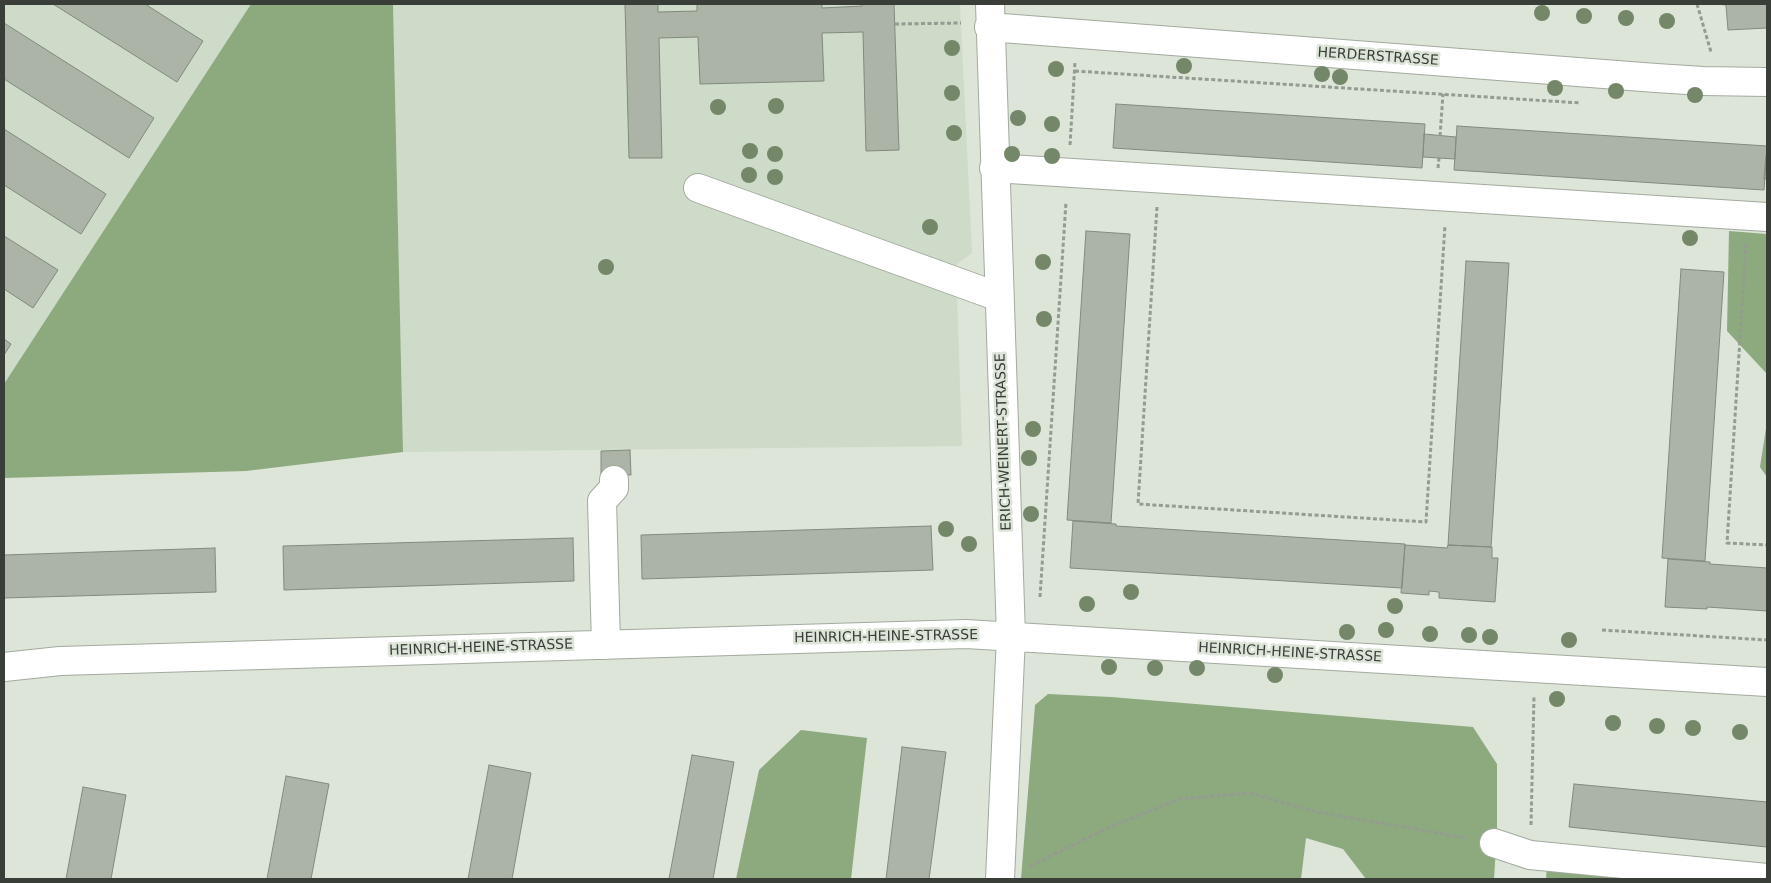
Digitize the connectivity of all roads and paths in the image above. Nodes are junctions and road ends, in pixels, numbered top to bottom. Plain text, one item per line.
1 (1696, 4) edge
2 (989, 16) edge
3 (954, 23) dead end
4 (895, 24) dead end
5 (1077, 34) junction
6 (1075, 70) junction
7 (1720, 82) junction
8 (1767, 82) edge
9 (1443, 94) junction
10 (1582, 103) dead end
11 (1440, 136) dead end
12 (994, 168) junction
13 (1068, 172) junction
14 (1159, 178) junction
15 (698, 188) dead end
16 (1446, 197) junction
17 (1758, 217) edge
18 (999, 297) junction
19 (614, 480) dead end
20 (1767, 545) edge
21 (1602, 630) dead end
22 (1011, 636) junction
23 (1038, 638) junction
24 (1767, 640) edge
25 (606, 644) junction
26 (4, 667) edge
27 (1534, 668) junction
28 (1767, 682) edge
29 (1494, 842) joint
30 (1026, 867) dead end
31 (1529, 867) edge
32 (1767, 878) edge
33 (1000, 879) edge

1 - 7 path
2 - 5 street, HERDERSTRASSE
2 - 12 street, ERICH-WEINERT-STRASSE
3 - 4 path
5 - 6 path
5 - 7 street, HERDERSTRASSE
6 - 9 path
6 - 13 path
7 - 8 street, HERDERSTRASSE
9 - 10 path
9 - 11 path
12 - 13 street
12 - 18 street, ERICH-WEINERT-STRASSE
13 - 14 street
13 - 23 path
14 - 16 street
14 - 16 path
15 - 18 street
16 - 17 street
17 - 20 path
18 - 22 street, ERICH-WEINERT-STRASSE
19 - 25 street
21 - 24 path
22 - 23 street, HEINRICH-HEINE-STRASSE
22 - 25 street, HEINRICH-HEINE-STRASSE
22 - 33 street, ERICH-WEINERT-STRASSE
23 - 27 street, HEINRICH-HEINE-STRASSE
25 - 26 street, HEINRICH-HEINE-STRASSE
27 - 28 street, HEINRICH-HEINE-STRASSE
27 - 31 path
29 - 30 path
29 - 31 street
31 - 32 street

